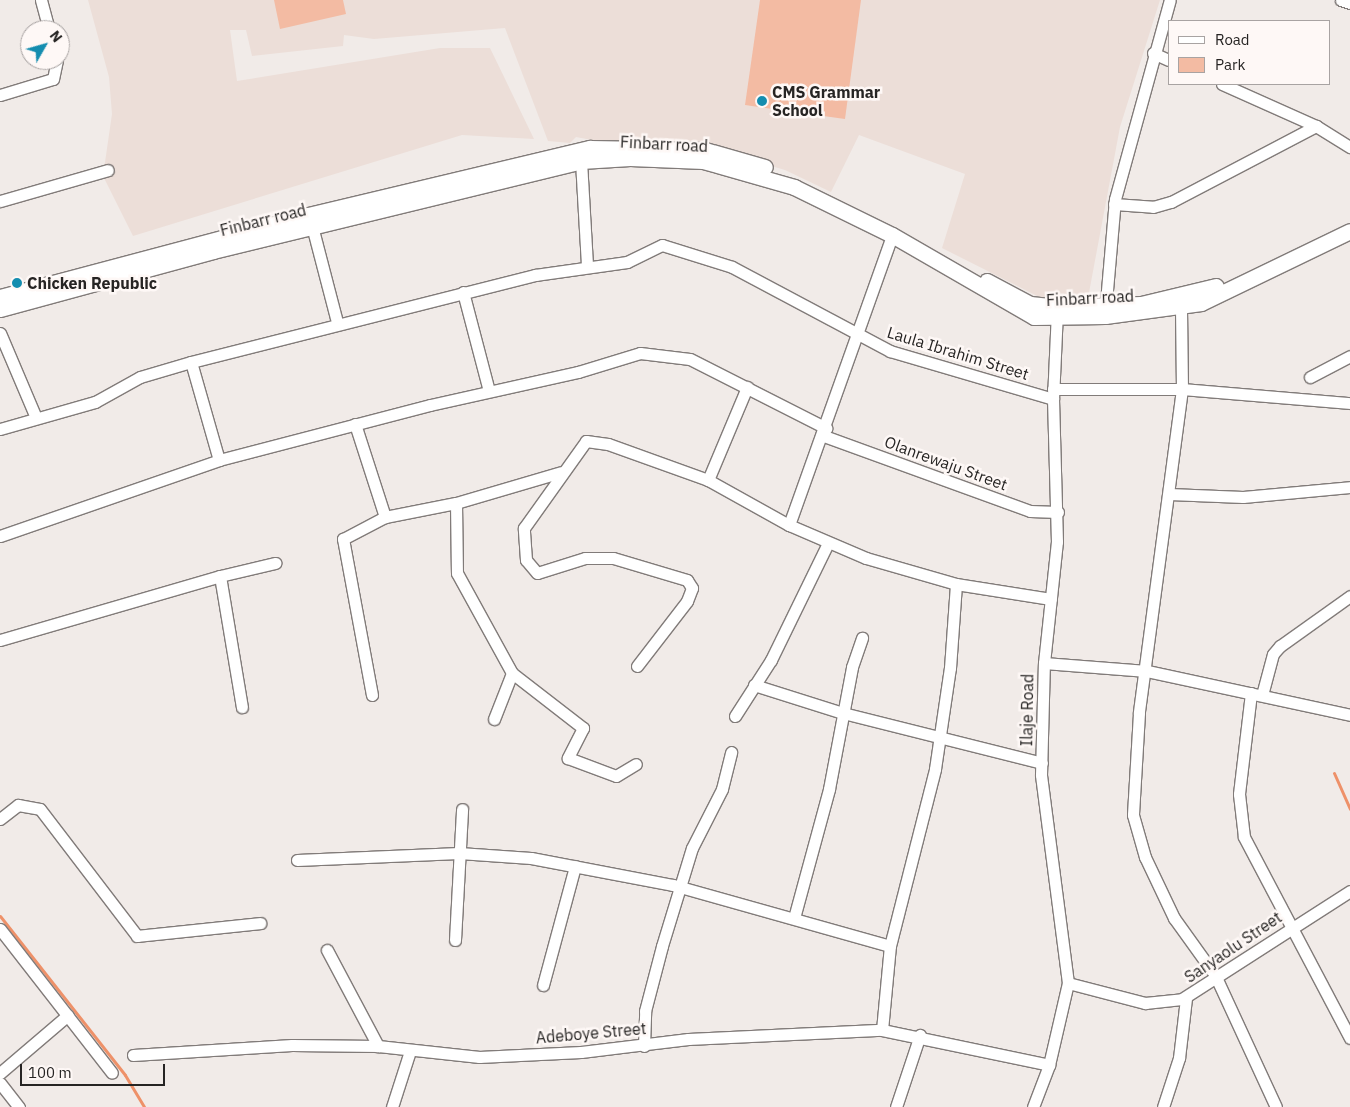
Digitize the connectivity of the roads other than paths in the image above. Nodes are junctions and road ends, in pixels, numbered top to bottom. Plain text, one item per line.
1 (40, 0) edge
2 (1170, 0) edge
3 (1341, 0) edge
4 (1350, 4) edge
5 (46, 20) edge
6 (1153, 53) junction
7 (1168, 60) edge
8 (54, 70) edge
9 (1224, 85) edge
10 (0, 95) edge
11 (1316, 126) junction
12 (1350, 148) edge
13 (581, 161) junction
14 (108, 170) dead end
15 (0, 201) edge
16 (1114, 204) junction
17 (1350, 221) edge
18 (312, 226) junction
19 (1350, 231) edge
20 (892, 235) junction
21 (587, 264) junction
22 (65, 285) junction
23 (463, 292) junction
24 (0, 297) edge
25 (1181, 308) junction
26 (0, 309) edge
27 (1105, 311) junction
28 (1057, 313) junction
29 (337, 322) junction
30 (0, 333) edge
31 (855, 334) junction
32 (1350, 356) edge
33 (191, 362) junction
34 (1310, 377) dead end
35 (747, 386) junction
36 (1182, 388) junction
37 (489, 391) junction
38 (1053, 394) junction
39 (1350, 403) edge
40 (36, 418) junction
41 (355, 424) junction
42 (0, 429) edge
43 (825, 432) junction
44 (219, 460) junction
45 (561, 472) junction
46 (708, 480) junction
47 (1350, 487) edge
48 (1169, 494) junction
49 (456, 503) junction
50 (1058, 512) junction
51 (385, 517) junction
52 (789, 525) junction
53 (0, 536) edge
54 (828, 544) junction
55 (275, 563) dead end
56 (220, 576) junction
57 (956, 584) junction
58 (1350, 596) edge
59 (1051, 599) junction
60 (862, 638) dead end
61 (0, 640) edge
62 (1044, 663) junction
63 (637, 666) dead end
64 (1147, 671) junction
65 (512, 673) junction
66 (754, 685) junction
67 (1257, 694) junction
68 (372, 695) dead end
69 (242, 707) dead end
70 (843, 713) junction
71 (1350, 715) edge
72 (735, 716) dead end
73 (494, 719) dead end
74 (940, 738) junction
75 (731, 752) dead end
76 (1042, 763) junction
77 (636, 764) dead end
78 (462, 809) dead end
79 (0, 819) edge
80 (460, 853) junction
81 (297, 860) dead end
82 (575, 866) junction
83 (681, 887) junction
84 (1350, 891) edge
85 (794, 918) junction
86 (260, 922) dead end
87 (1288, 928) junction
88 (0, 930) edge
89 (455, 940) dead end
90 (890, 946) junction
91 (327, 950) dead end
92 (1215, 975) junction
93 (1068, 983) junction
94 (543, 985) dead end
95 (1186, 998) junction
96 (68, 1015) junction
97 (882, 1030) junction
98 (920, 1035) junction
99 (1350, 1038) edge
100 (378, 1046) junction
101 (644, 1046) junction
102 (410, 1050) junction
103 (133, 1055) dead end
104 (1049, 1065) junction
105 (0, 1073) edge
106 (112, 1073) dead end
107 (0, 1083) edge
108 (19, 1107) edge
109 (392, 1107) edge
110 (896, 1107) edge
111 (1033, 1107) edge
112 (1162, 1107) edge
113 (1276, 1107) edge

1 - 5 street
2 - 6 street
3 - 4 street
6 - 7 street
6 - 16 street
8 - 10 street
9 - 11 street
11 - 12 street
11 - 16 street
13 - 18 main road, Finbarr road
13 - 20 main road, Finbarr road
13 - 21 street
14 - 15 street
16 - 27 street
17 - 27 main road, Finbarr road
18 - 22 main road, Finbarr road
18 - 29 street
19 - 25 main road, Finbarr road
20 - 28 main road, Finbarr road
20 - 31 street
21 - 23 street, Laula Ibrahim Street
21 - 31 street, Laula Ibrahim Street
22 - 24 main road, Finbarr road
22 - 26 main road, Finbarr road
22 - 28 main road, Finbarr road
23 - 29 street, Laula Ibrahim Street
23 - 37 street
25 - 27 main road, Finbarr road
25 - 36 street
27 - 28 main road, Finbarr road
28 - 38 street, Ilaje Road
29 - 33 street, Laula Ibrahim Street
30 - 40 street
31 - 38 street, Laula Ibrahim Street
31 - 43 street
32 - 34 street
33 - 40 street, Laula Ibrahim Street
33 - 44 street
35 - 37 street, Olanrewaju Street
35 - 43 street, Olanrewaju Street
35 - 46 street
36 - 38 street, Laula Ibrahim Street
36 - 39 street, Laula Ibrahim Street
36 - 48 street
37 - 41 street, Olanrewaju Street
38 - 50 street, Ilaje Road
40 - 42 street, Laula Ibrahim Street
41 - 44 street, Olanrewaju Street
41 - 51 street
43 - 50 street, Olanrewaju Street
43 - 52 street
44 - 53 street, Olanrewaju Street
45 - 46 street
45 - 49 street
45 - 63 street
46 - 52 street
47 - 48 street
48 - 64 street
49 - 51 street
49 - 65 street
50 - 59 street, Ilaje Road
51 - 68 street
52 - 54 street
54 - 57 street
54 - 66 street
55 - 56 street
56 - 61 street
56 - 69 street
57 - 59 street
57 - 74 street
58 - 67 street
59 - 62 street, Ilaje Road
60 - 70 street
62 - 64 street
62 - 76 street, Ilaje Road
64 - 67 street
64 - 92 street
65 - 73 street
65 - 77 street
66 - 70 street
66 - 72 street
67 - 71 street
67 - 87 street
70 - 74 street
70 - 85 street
74 - 76 street
74 - 90 street
75 - 83 street
76 - 93 street, Ilaje Road
78 - 80 street
79 - 86 street
80 - 81 street
80 - 82 street
80 - 89 street
82 - 83 street
82 - 94 street
83 - 85 street
83 - 101 street
84 - 87 street, Sanyaolu Street
85 - 90 street
87 - 92 street, Sanyaolu Street
87 - 99 street
88 - 96 street
90 - 97 street
91 - 100 street
92 - 95 street, Sanyaolu Street
92 - 113 street
93 - 95 street, Sanyaolu Street
93 - 104 street, Ilaje Road
95 - 112 street
96 - 105 street
96 - 106 street
97 - 98 street, Adeboye Street
97 - 101 street, Adeboye Street
98 - 104 street, Adeboye Street
98 - 110 street
100 - 102 street, Adeboye Street
100 - 103 street, Adeboye Street
101 - 102 street, Adeboye Street
102 - 109 street
104 - 111 street, Ilaje Road
107 - 108 street

